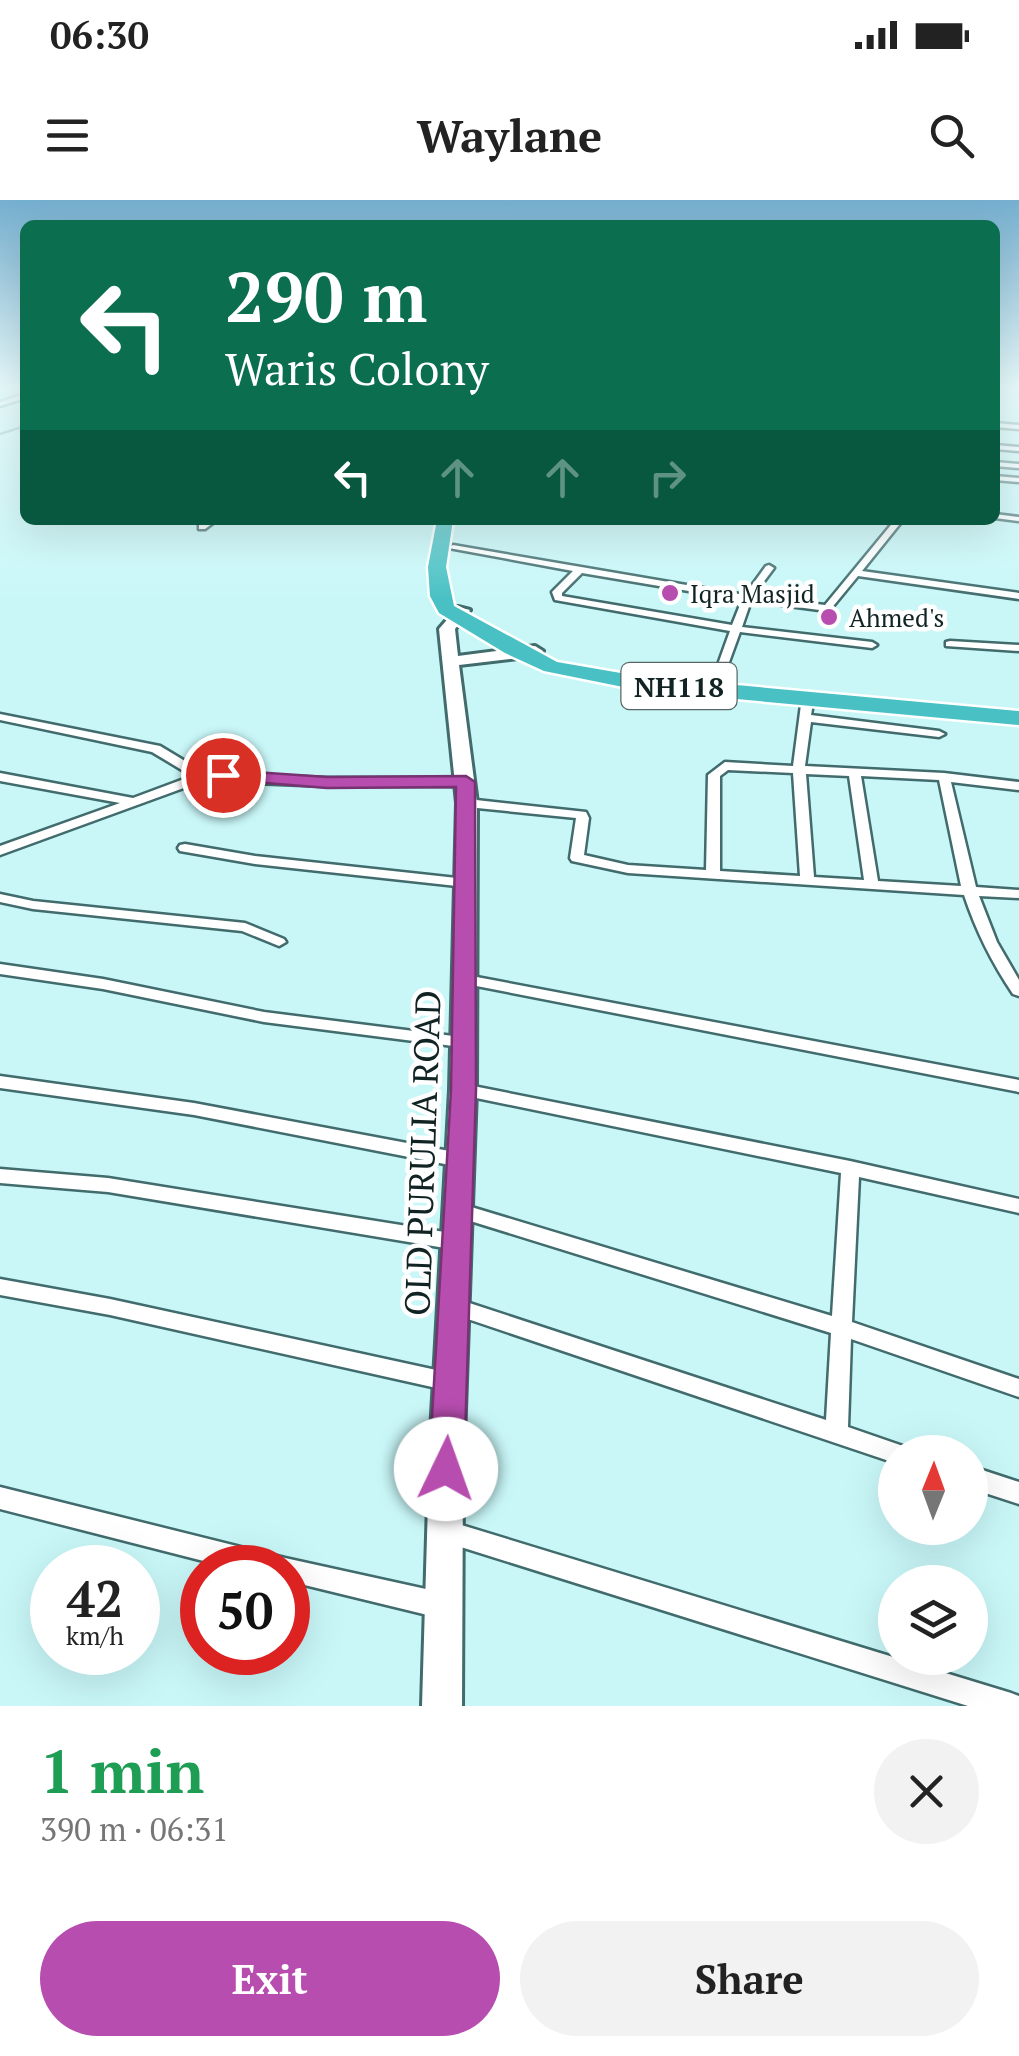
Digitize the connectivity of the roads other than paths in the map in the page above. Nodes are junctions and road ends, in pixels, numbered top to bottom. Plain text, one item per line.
1 (205, 525) edge
2 (444, 525) edge
3 (456, 525) edge
4 (894, 525) edge
5 (202, 527) dead end
6 (452, 548) junction
7 (769, 568) dead end
8 (581, 569) junction
9 (855, 574) junction
10 (1019, 596) edge
11 (746, 598) junction
12 (460, 614) junction
13 (736, 629) junction
14 (950, 644) dead end
15 (872, 646) dead end
16 (1019, 648) edge
17 (528, 653) junction
18 (452, 661) junction
19 (716, 684) junction
20 (806, 708) junction
21 (1019, 716) edge
22 (0, 717) edge
23 (939, 734) dead end
24 (799, 767) junction
25 (854, 771) junction
26 (0, 777) edge
27 (202, 777) junction
28 (944, 777) junction
29 (1019, 786) edge
30 (466, 792) junction
31 (134, 802) junction
32 (185, 848) dead end
33 (0, 850) edge
34 (713, 876) junction
35 (808, 880) junction
36 (871, 882) junction
37 (466, 883) junction
38 (966, 890) junction
39 (1019, 894) edge
40 (0, 898) edge
41 (278, 942) dead end
42 (0, 969) edge
43 (466, 980) junction
44 (1019, 992) edge
45 (461, 1042) junction
46 (0, 1082) edge
47 (1019, 1086) edge
48 (464, 1090) junction
49 (460, 1160) junction
50 (850, 1168) junction
51 (0, 1176) edge
52 (1019, 1206) edge
53 (458, 1210) junction
54 (456, 1242) junction
55 (0, 1287) edge
56 (454, 1306) junction
57 (844, 1328) junction
58 (450, 1382) junction
59 (1019, 1388) edge
60 (836, 1435) junction
61 (878, 1449) edge
62 (988, 1484) edge
63 (1019, 1493) edge
64 (0, 1498) edge
65 (445, 1531) junction
66 (188, 1545) edge
67 (310, 1574) edge
68 (444, 1606) junction
69 (442, 1706) edge
70 (1011, 1706) edge

1 - 5 street
2 - 12 highway
3 - 6 highway
4 - 9 street
6 - 8 street
6 - 12 highway
7 - 11 street
8 - 11 street
8 - 13 street
9 - 10 street
9 - 11 street
11 - 13 street
12 - 17 highway, NH118
12 - 18 main road, OLD PURULIA ROAD
13 - 15 street
13 - 19 street
14 - 16 street
17 - 18 main road
17 - 19 highway, NH118
17 - 20 highway, NH118
18 - 30 main road, OLD PURULIA ROAD
19 - 21 highway, NH118
20 - 21 highway, NH118
20 - 23 street
20 - 24 street
22 - 27 street
24 - 25 street
24 - 34 street
24 - 35 street
25 - 28 street
25 - 36 street
26 - 31 street
27 - 30 street
27 - 31 street
28 - 29 street
28 - 38 street
30 - 34 street
30 - 37 main road, OLD PURULIA ROAD
31 - 33 street
32 - 37 street
34 - 35 street
35 - 36 street
36 - 38 street
37 - 43 main road, OLD PURULIA ROAD
38 - 39 street
38 - 44 street
40 - 41 street
42 - 45 street
43 - 45 main road, OLD PURULIA ROAD
43 - 47 street
45 - 48 main road, OLD PURULIA ROAD
46 - 49 street
48 - 49 main road, OLD PURULIA ROAD
48 - 50 street
49 - 53 main road, OLD PURULIA ROAD
50 - 52 street
50 - 57 street
51 - 54 street
53 - 54 main road, OLD PURULIA ROAD
53 - 57 street
54 - 56 main road, OLD PURULIA ROAD
55 - 58 street
56 - 58 main road, OLD PURULIA ROAD
56 - 60 street
57 - 59 street
57 - 60 street
58 - 65 main road, OLD PURULIA ROAD
60 - 61 street
62 - 63 street
64 - 66 street
65 - 68 main road, OLD PURULIA ROAD
65 - 70 street
67 - 68 street
68 - 69 main road, OLD PURULIA ROAD

